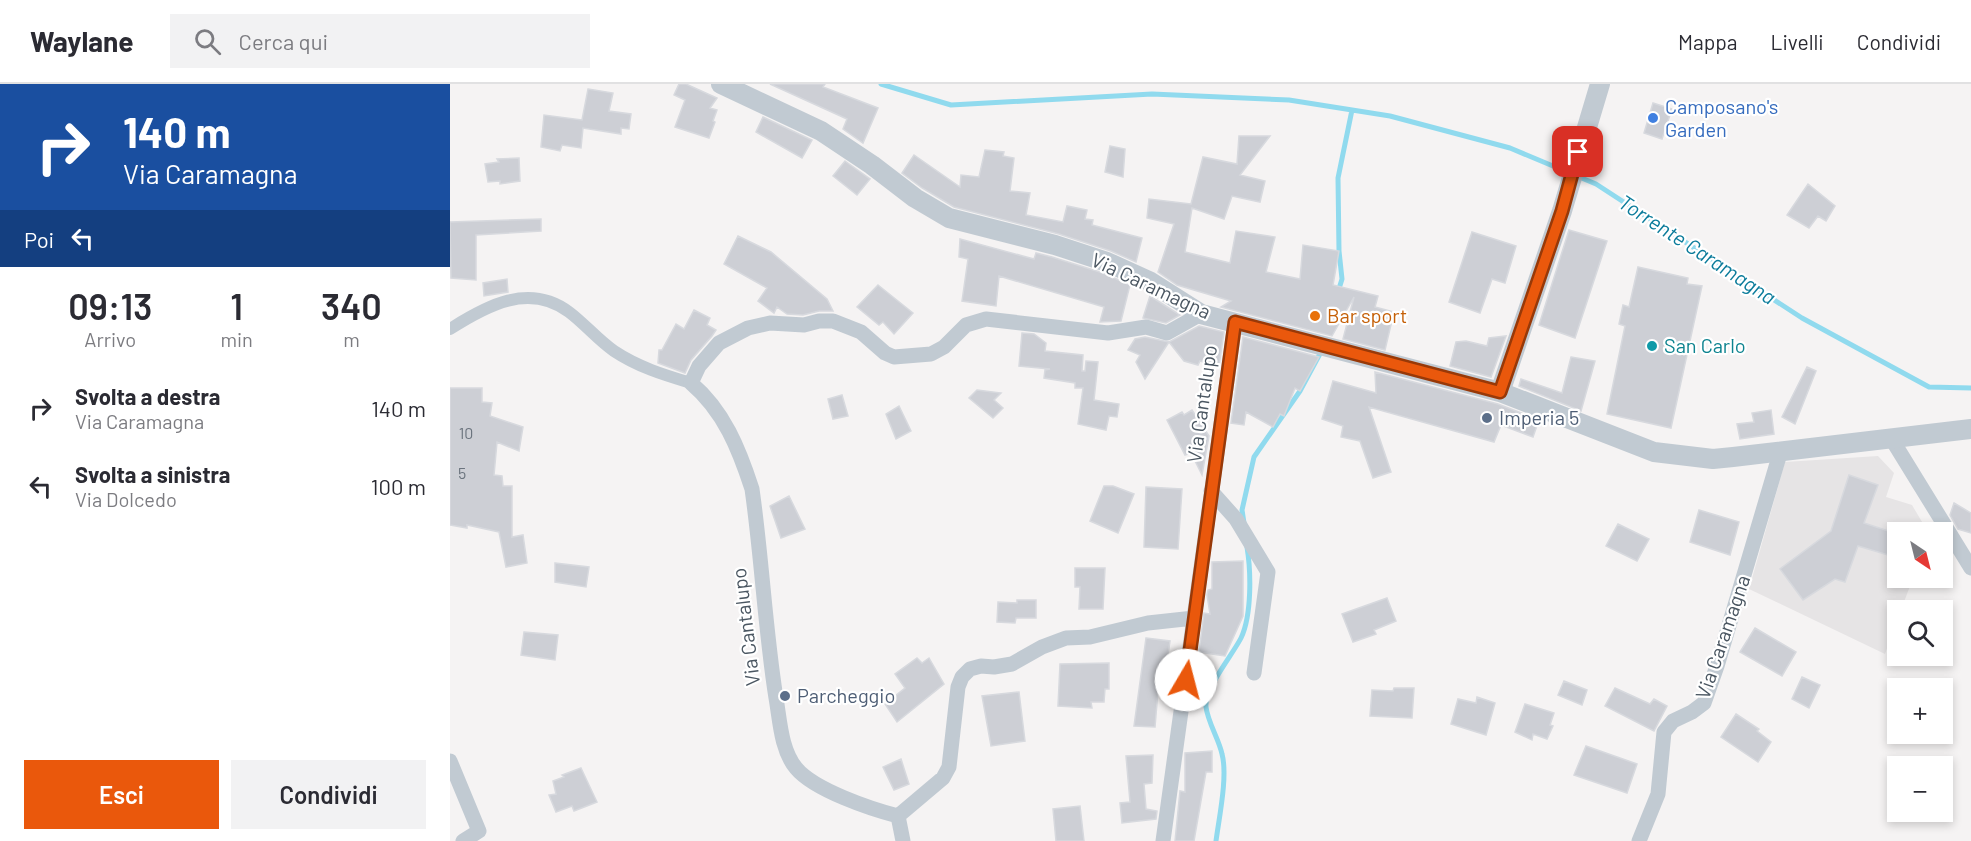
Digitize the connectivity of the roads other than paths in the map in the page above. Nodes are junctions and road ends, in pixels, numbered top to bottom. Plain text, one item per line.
1 (721, 84) edge
2 (1600, 84) edge
3 (1202, 314) junction
4 (1235, 322) junction
5 (450, 329) edge
6 (691, 382) junction
7 (1500, 392) junction
8 (1971, 429) edge
9 (1891, 438) junction
10 (1781, 450) junction
11 (1211, 491) junction
12 (1971, 568) edge
13 (1194, 618) junction
14 (1254, 672) dead end
15 (450, 760) edge
16 (898, 816) junction
17 (463, 841) edge
18 (903, 841) edge
19 (1162, 841) edge
20 (1639, 841) edge

1 - 3 street, Via Caramagna
2 - 7 street
3 - 4 street, Via Caramagna
3 - 6 street
4 - 7 street, Via Caramagna
4 - 11 street, Via Cantalupo
5 - 6 street
6 - 16 street, Via Cantalupo
7 - 10 street, Via Caramagna
8 - 9 street, Via Caramagna
9 - 10 street, Via Caramagna
9 - 12 street
10 - 20 street, Via Caramagna
11 - 13 street, Via Cantalupo
11 - 14 street, Via Cantalupo
13 - 16 street
13 - 19 street, Via Cantalupo
15 - 17 street
16 - 18 street

